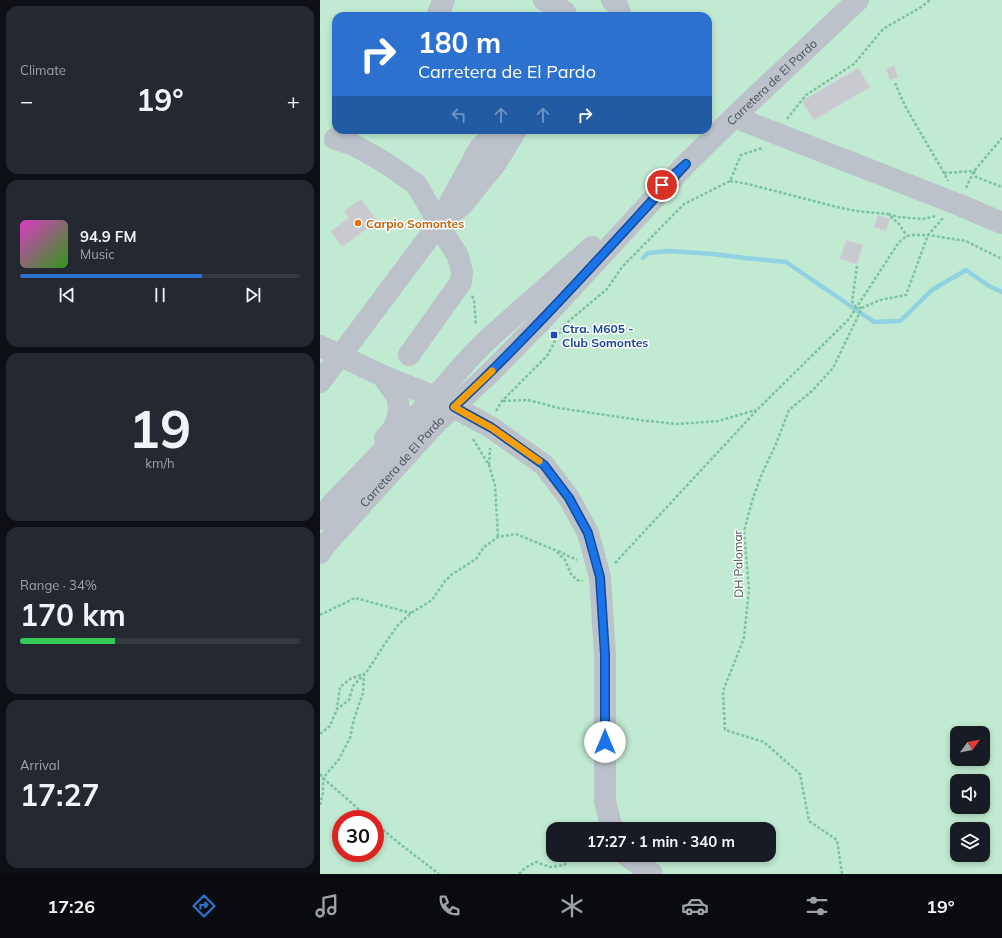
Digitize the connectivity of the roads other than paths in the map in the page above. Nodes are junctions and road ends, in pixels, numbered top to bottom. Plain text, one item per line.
1 (444, 0) edge
2 (544, 0) edge
3 (858, 0) edge
4 (568, 9) edge
5 (439, 12) edge
6 (734, 117) junction
7 (494, 134) edge
8 (514, 134) edge
9 (350, 138) edge
10 (1002, 223) edge
11 (438, 225) junction
12 (320, 346) edge
13 (341, 355) junction
14 (409, 355) dead end
15 (383, 376) junction
16 (320, 382) edge
17 (453, 407) junction
18 (326, 511) edge
19 (323, 548) edge
20 (610, 822) edge
21 (636, 862) edge
22 (652, 874) edge

1 - 5 street
2 - 4 street
3 - 6 street, Carretera de El Pardo
6 - 10 street
6 - 17 street, Carretera de El Pardo
7 - 11 street
8 - 11 street
9 - 11 street
11 - 13 street
11 - 14 street
12 - 13 street
13 - 15 street
13 - 16 street
15 - 17 street
15 - 18 street
17 - 18 street, Carretera de El Pardo
17 - 19 street, Carretera de El Pardo
17 - 20 street
21 - 22 street

